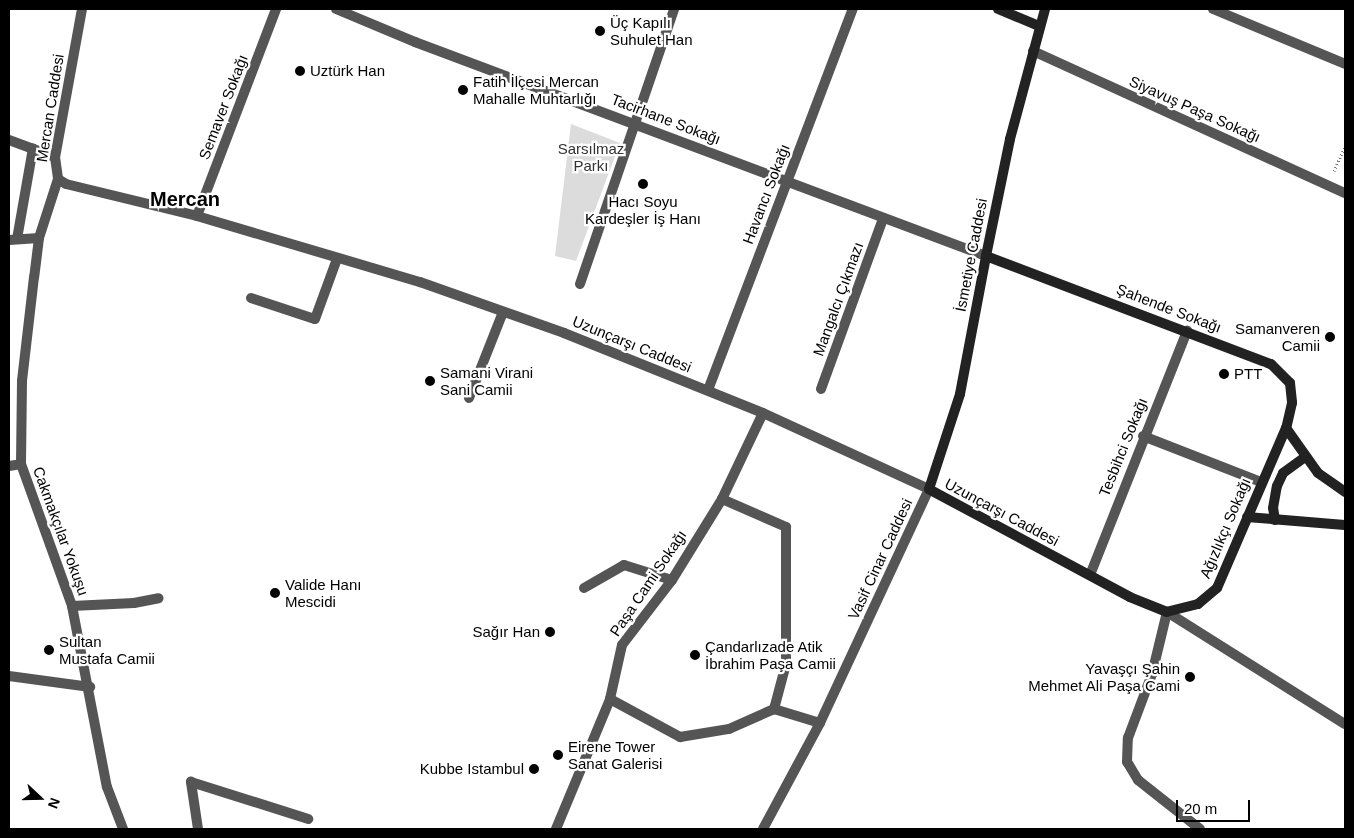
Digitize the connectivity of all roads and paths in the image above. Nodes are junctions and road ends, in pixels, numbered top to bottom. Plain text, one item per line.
1 (82, 9) edge
2 (276, 9) edge
3 (336, 9) edge
4 (674, 9) edge
5 (854, 9) edge
6 (998, 9) edge
7 (1045, 9) edge
8 (1213, 9) edge
9 (1039, 26) junction
10 (1033, 50) junction
11 (1345, 64) edge
12 (635, 122) junction
13 (9, 140) edge
14 (1345, 146) edge
15 (33, 148) junction
16 (55, 157) junction
17 (58, 179) junction
18 (786, 183) junction
19 (1328, 186) junction
20 (1345, 193) edge
21 (197, 216) junction
22 (883, 219) junction
23 (39, 238) junction
24 (13, 240) edge
25 (986, 256) junction
26 (337, 259) junction
27 (580, 284) dead end
28 (251, 298) dead end
29 (503, 312) junction
30 (1187, 331) junction
31 (821, 389) dead end
32 (708, 390) junction
33 (469, 398) dead end
34 (762, 413) junction
35 (1286, 428) junction
36 (1143, 436) junction
37 (1304, 458) junction
38 (21, 464) junction
39 (9, 466) edge
40 (1262, 482) junction
41 (929, 489) junction
42 (1345, 492) edge
43 (722, 498) junction
44 (1247, 517) junction
45 (1275, 520) junction
46 (1345, 525) edge
47 (1090, 575) junction
48 (672, 580) junction
49 (584, 588) dead end
50 (159, 598) dead end
51 (72, 606) junction
52 (1167, 612) junction
53 (9, 676) edge
54 (90, 687) junction
55 (610, 699) junction
56 (774, 709) junction
57 (820, 723) junction
58 (1345, 724) edge
59 (308, 818) dead end
60 (123, 829) edge
61 (198, 829) edge
62 (556, 829) edge
63 (763, 829) edge
64 (1200, 829) edge

1 - 16 street, Mercan Caddesi
2 - 21 street, Semaver Sokağı
3 - 12 street, Tacirhane Sokağı
4 - 12 street
5 - 18 street, Havancı Sokağı
6 - 9 street
7 - 9 street, İsmetiye Caddesi
8 - 11 street
9 - 10 street, İsmetiye Caddesi
10 - 19 street, Siyavuş Paşa Sokağı
10 - 25 street, İsmetiye Caddesi
12 - 18 street, Tacirhane Sokağı
12 - 27 street
13 - 15 street
14 - 19 path
15 - 16 street
15 - 24 street
16 - 17 street, Mercan Caddesi
17 - 21 street, Uzunçarşı Caddesi
17 - 23 street, Mercan Caddesi
18 - 22 street, Tacirhane Sokağı
18 - 32 street, Havancı Sokağı
19 - 20 street, Siyavuş Paşa Sokağı
21 - 26 street, Uzunçarşı Caddesi
22 - 25 street, Tacirhane Sokağı
22 - 31 street, Mangalcı Çıkmazı
23 - 24 street
23 - 38 street, Cakmakçılar Yokuşu
25 - 30 street, Şahende Sokağı
25 - 41 street, İsmetiye Caddesi
26 - 28 street
26 - 29 street, Uzunçarşı Caddesi
29 - 32 street, Uzunçarşı Caddesi
29 - 33 street
30 - 35 street, Şahende Sokağı
30 - 36 street, Tesbihci Sokağı
32 - 34 street, Uzunçarşı Caddesi
34 - 41 street, Uzunçarşı Caddesi
34 - 43 street, Paşa Cami Sokağı
35 - 37 street
35 - 40 street, Ağızlıkçı Sokağı
36 - 40 street
36 - 47 street, Tesbihci Sokağı
37 - 42 street
37 - 45 street
38 - 39 street
38 - 51 street, Cakmakçılar Yokuşu
40 - 44 street, Ağızlıkçı Sokağı
41 - 47 street, Uzunçarşı Caddesi
41 - 57 street, Vasif Cinar Caddesi
43 - 48 street, Paşa Cami Sokağı
43 - 56 street
44 - 45 street
44 - 52 street, Ağızlıkçı Sokağı
45 - 46 street
47 - 52 street, Uzunçarşı Caddesi
48 - 49 street
48 - 55 street, Paşa Cami Sokağı
50 - 51 street
51 - 54 street, Cakmakçılar Yokuşu
52 - 58 street
52 - 64 street
53 - 54 street
54 - 60 street, Cakmakçılar Yokuşu
55 - 56 street
55 - 62 street, Paşa Cami Sokağı
56 - 57 street
57 - 63 street, Vasif Cinar Caddesi
59 - 61 street

